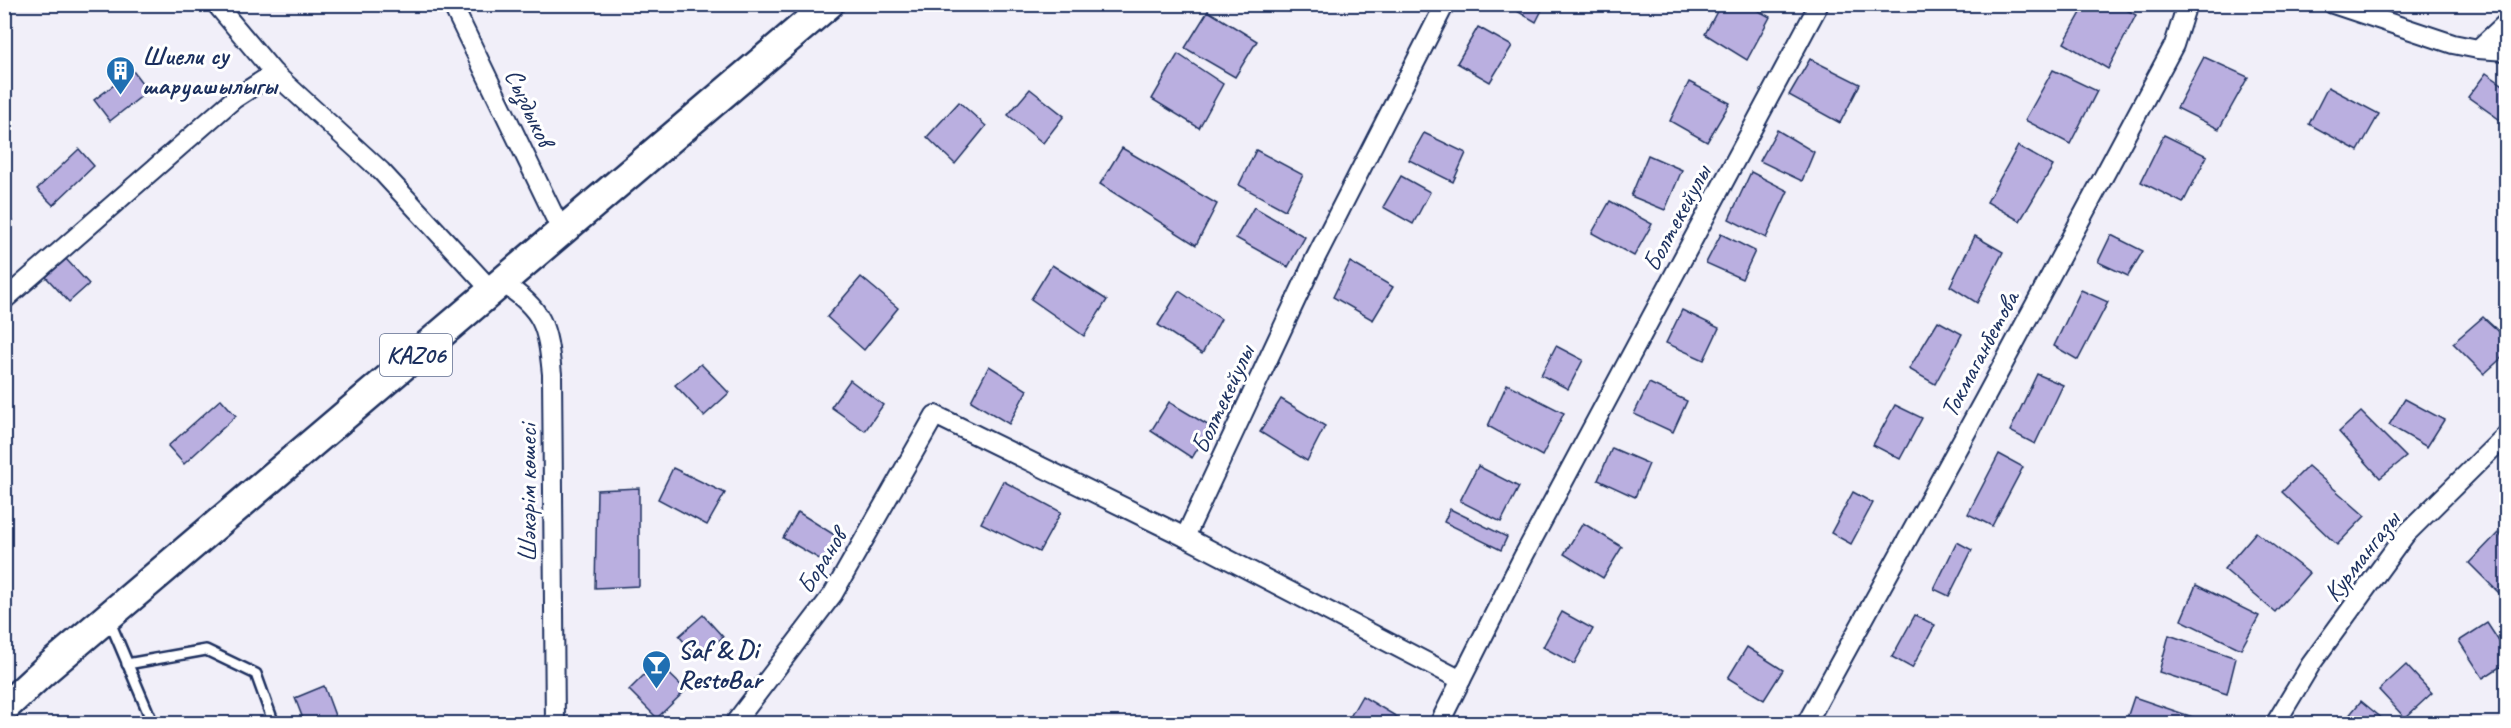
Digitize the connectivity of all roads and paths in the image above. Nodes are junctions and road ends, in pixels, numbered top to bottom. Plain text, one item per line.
1 (216, 4) edge
2 (452, 4) edge
3 (829, 4) edge
4 (1445, 4) edge
5 (1819, 4) edge
6 (2187, 4) edge
7 (2333, 4) edge
8 (2506, 23) edge
9 (2478, 49) junction
10 (2506, 51) edge
11 (274, 73) junction
12 (562, 232) junction
13 (497, 286) junction
14 (4, 300) edge
15 (2506, 435) edge
16 (1185, 537) junction
17 (107, 617) junction
18 (127, 664) junction
19 (1461, 680) junction
20 (4, 708) edge
21 (153, 723) edge
22 (274, 723) edge
23 (555, 723) edge
24 (734, 723) edge
25 (1439, 723) edge
26 (1806, 723) edge
27 (2275, 723) edge

1 - 11 street, Шәкәрім көшесі
2 - 12 street, Сыздыков
3 - 12 main road, KАZ06
4 - 16 street, Болтекейулы
5 - 19 street, Болтекейулы
6 - 26 street, Токмаганбетова
7 - 9 street
8 - 9 street
9 - 10 street
11 - 13 street, Шәкәрім көшесі
11 - 14 street
12 - 13 main road, KАZ06
13 - 17 main road, KАZ06
13 - 23 street, Шәкәрім көшесі
15 - 27 street, Курмангазы
16 - 19 street
16 - 24 street, Боранов
17 - 18 lane
17 - 20 main road, KАZ06
18 - 21 lane
18 - 22 lane
19 - 25 street, Болтекейулы

